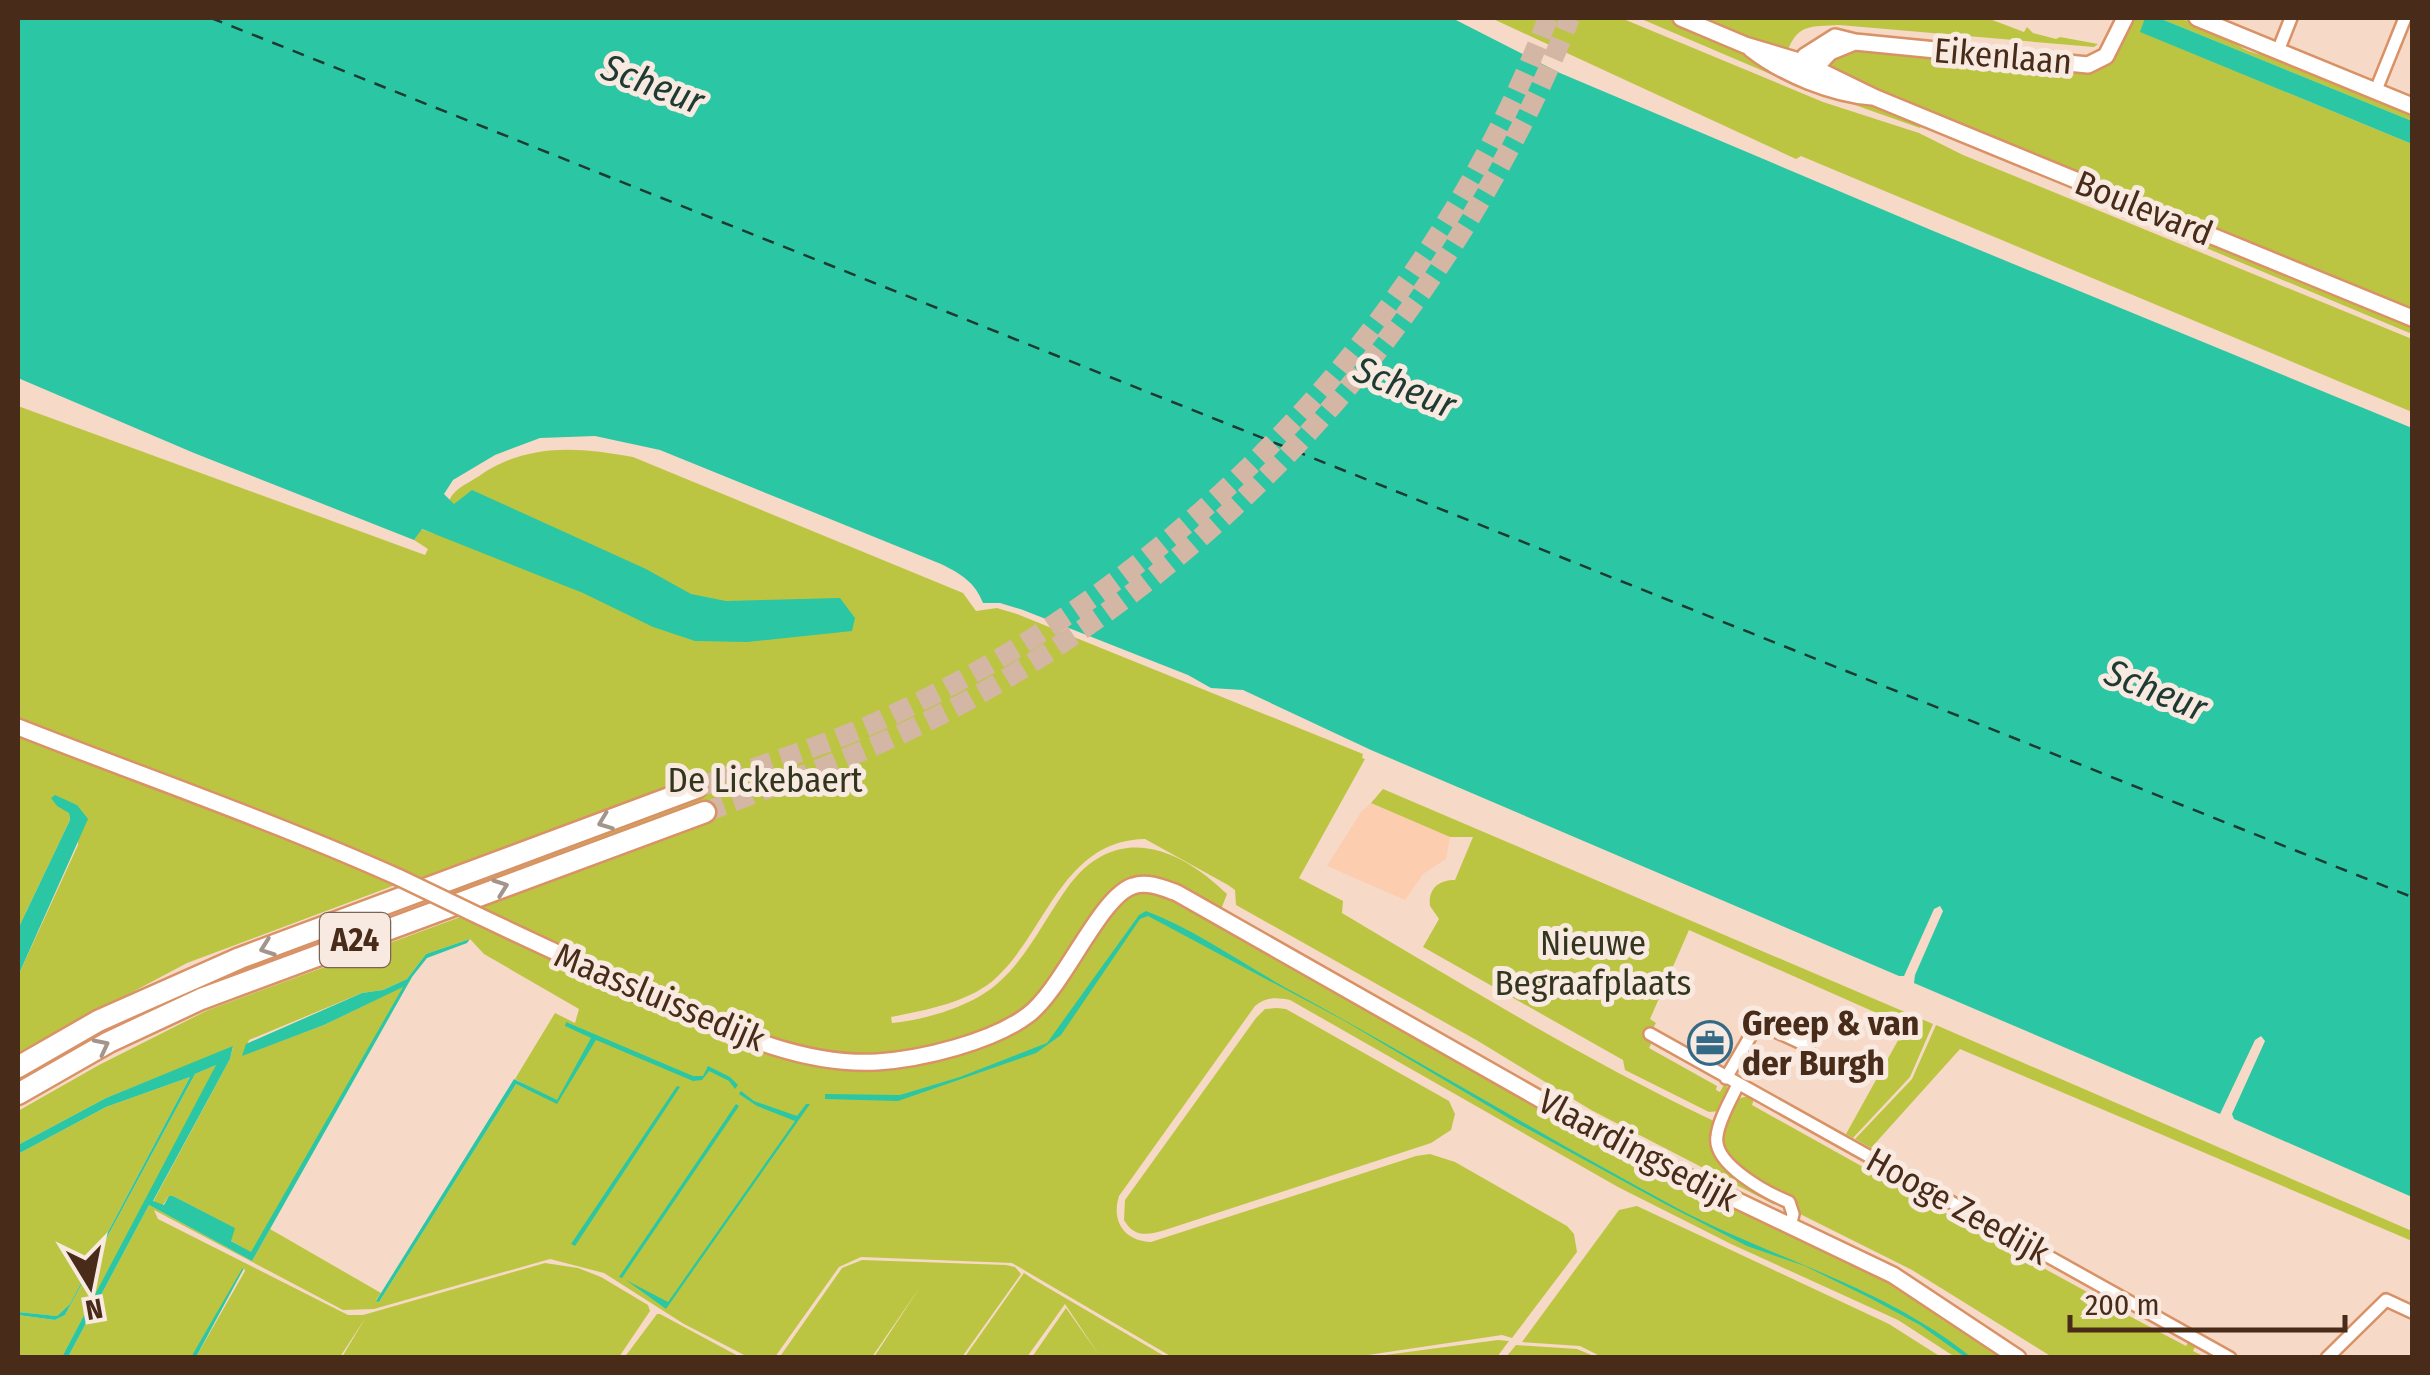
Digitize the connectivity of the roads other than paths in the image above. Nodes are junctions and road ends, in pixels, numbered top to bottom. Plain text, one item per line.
1 (1681, 18) edge
2 (2125, 18) edge
3 (2291, 18) edge
4 (2405, 18) edge
5 (2204, 19) edge
6 (2278, 52) junction
7 (1808, 69) junction
8 (2376, 90) junction
9 (2412, 106) edge
10 (2412, 318) edge
11 (18, 727) edge
12 (696, 788) tunnel mouth
13 (705, 812) tunnel mouth
14 (1259, 940) joint
15 (1650, 1034) dead end
16 (1808, 1046) dead end
17 (18, 1067) edge
18 (1726, 1078) junction
19 (1738, 1084) junction
20 (18, 1094) edge
21 (1784, 1224) junction
22 (2412, 1312) edge
23 (2018, 1358) edge
24 (2230, 1358) edge
25 (2327, 1358) edge

1 - 7 street, Boulevard
2 - 7 street, Eikenlaan
3 - 6 street
4 - 8 street
5 - 6 street
6 - 8 street
7 - 10 street, Boulevard
8 - 9 street
11 - 14 street, Maassluissedijk, bridge
12 -> 17 highway, A24
20 -> 13 highway, A24
14 - 21 street, Vlaardingsedijk
15 - 18 street, Hooge Zeedijk
16 - 18 street
18 - 19 street, Hooge Zeedijk
19 - 21 street
19 - 24 street, Hooge Zeedijk
21 - 23 street, Vlaardingsedijk
22 - 25 street

